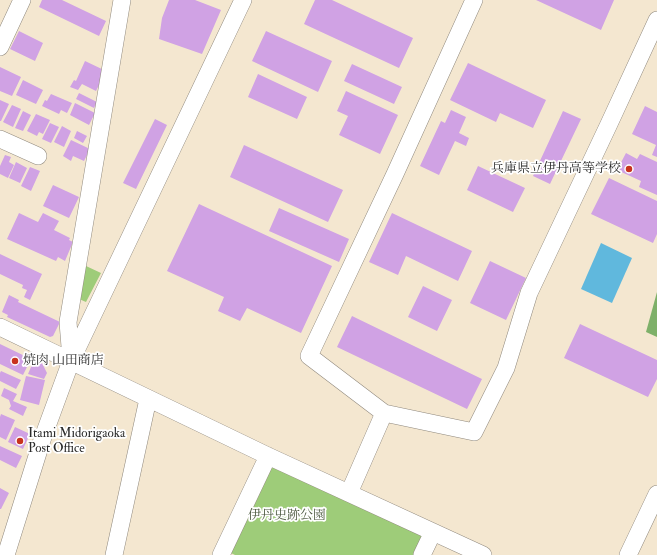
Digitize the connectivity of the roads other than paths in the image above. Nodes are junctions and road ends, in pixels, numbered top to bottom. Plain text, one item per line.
1 (22, 0) edge
2 (122, 0) edge
3 (243, 0) edge
4 (474, 0) edge
5 (657, 20) edge
6 (0, 47) edge
7 (0, 139) edge
8 (38, 156) dead end
9 (0, 327) edge
10 (71, 361) junction
11 (148, 398) junction
12 (384, 413) junction
13 (268, 456) junction
14 (349, 493) junction
15 (657, 494) edge
16 (433, 532) junction
17 (6, 554) edge
18 (114, 555) edge
19 (222, 555) edge
20 (422, 555) edge
21 (483, 555) edge
22 (628, 555) edge

1 - 6 street
2 - 10 street
3 - 10 street
4 - 12 street
5 - 12 street
7 - 8 street
9 - 10 street
10 - 11 street
10 - 17 street
11 - 13 street
11 - 18 street
12 - 14 street
13 - 14 street
13 - 19 street
14 - 16 street
15 - 22 street
16 - 20 street
16 - 21 street

